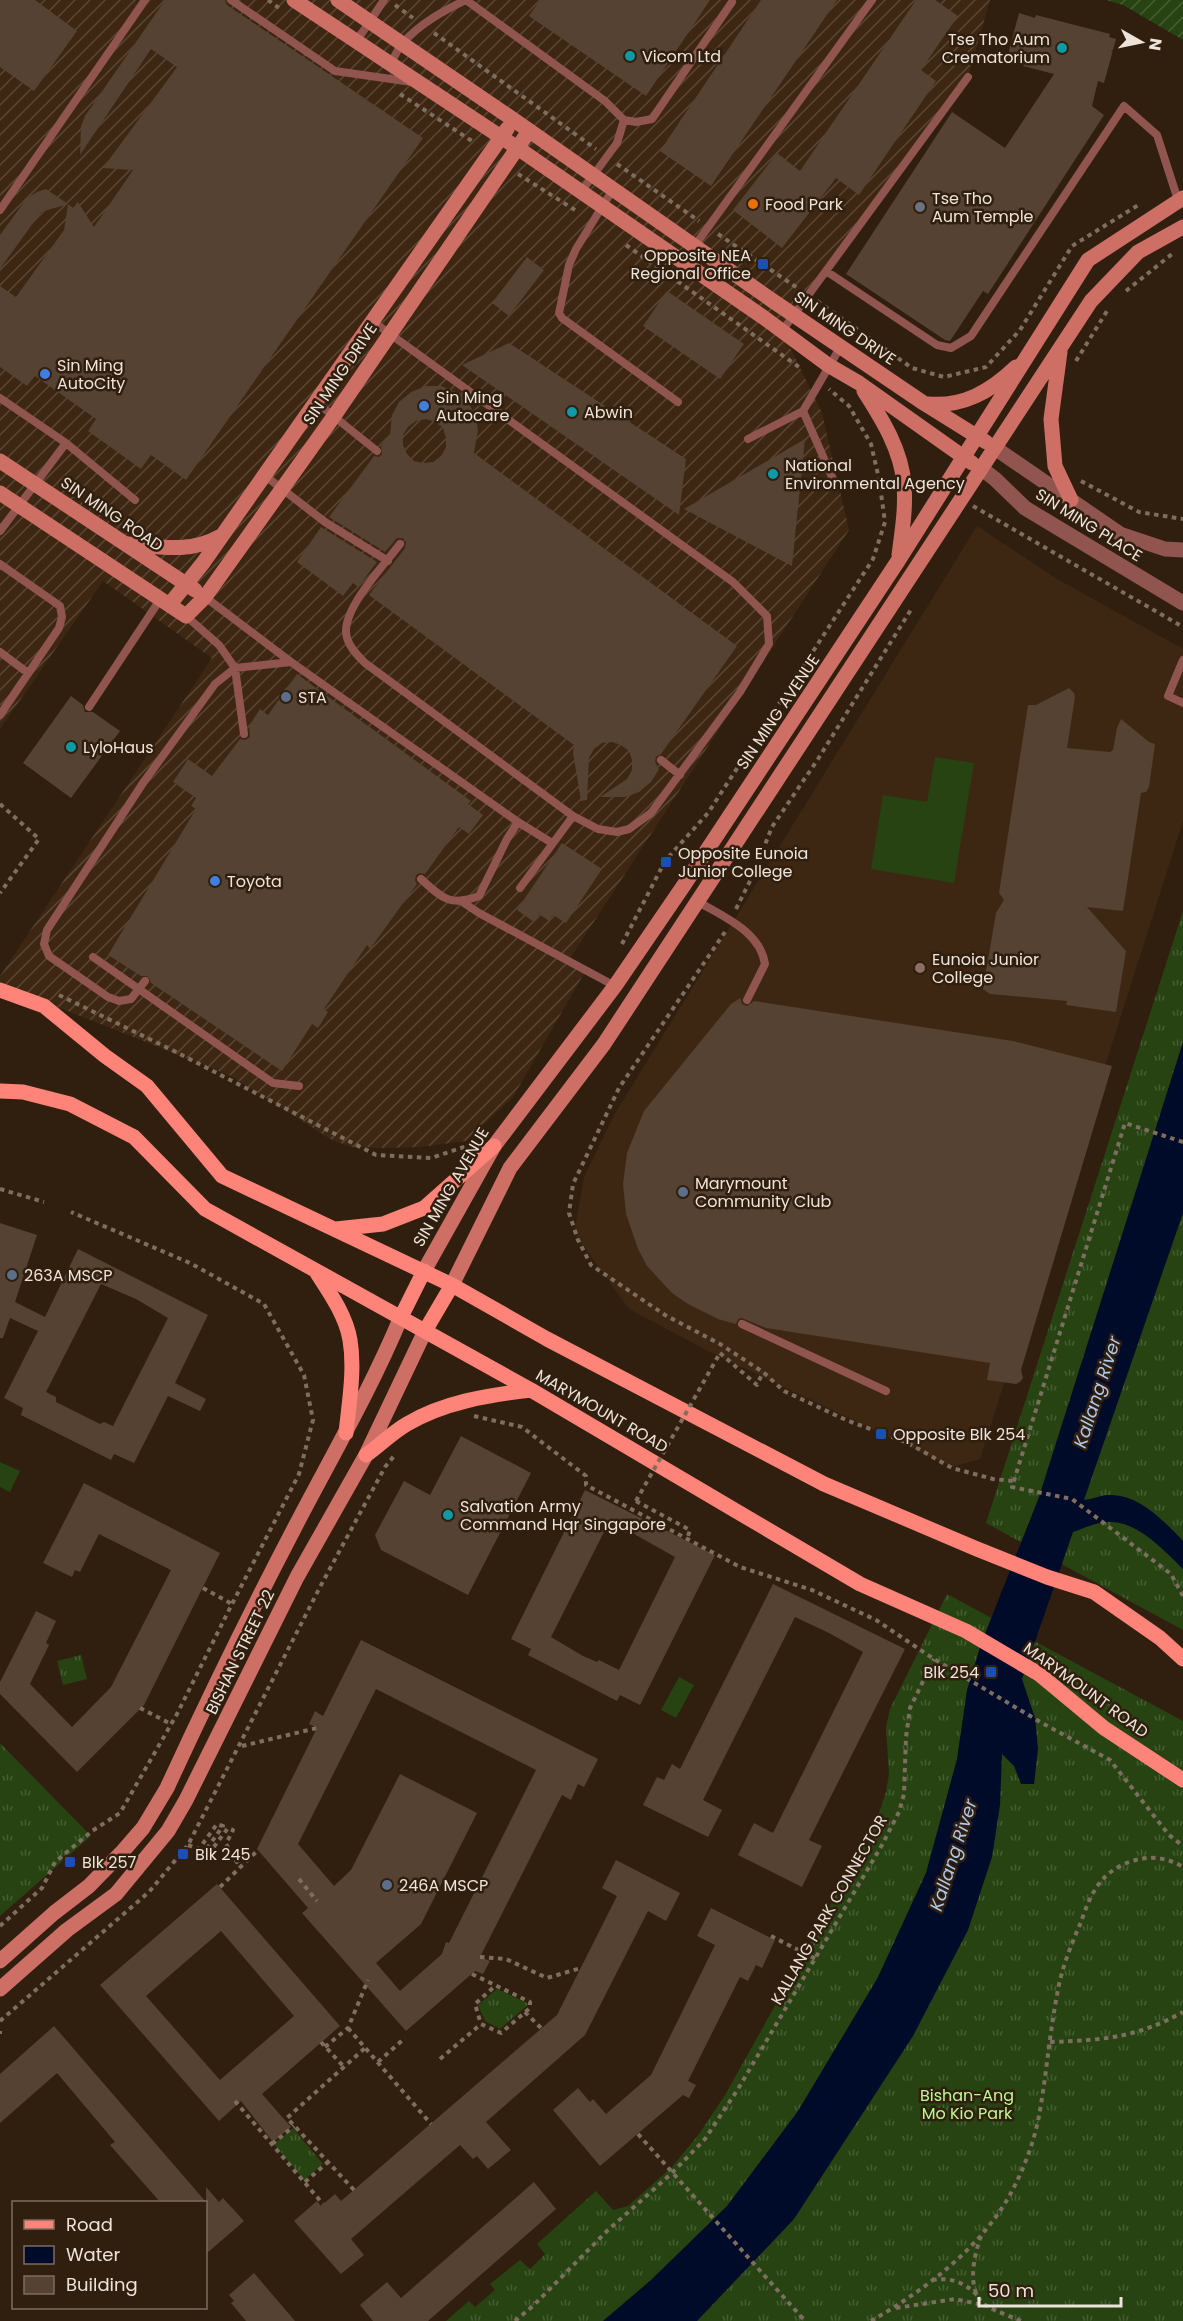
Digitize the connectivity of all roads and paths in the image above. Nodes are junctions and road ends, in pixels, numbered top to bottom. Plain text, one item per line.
1 (145, 0) edge
2 (231, 0) edge
3 (294, 0) edge
4 (339, 0) edge
5 (385, 0) edge
6 (466, 0) edge
7 (872, 0) edge
8 (732, 2) dead end
9 (369, 21) junction
10 (424, 25) junction
11 (356, 42) junction
12 (402, 44) junction
13 (390, 65) junction
14 (968, 77) dead end
15 (417, 83) junction
16 (514, 120) junction
17 (624, 120) junction
18 (530, 131) junction
19 (501, 137) junction
20 (519, 149) junction
21 (607, 156) junction
22 (518, 174) dead end
23 (593, 174) junction
24 (613, 189) junction
25 (581, 192) junction
26 (1181, 199) edge
27 (602, 207) junction
28 (0, 210) edge
29 (593, 222) junction
30 (1183, 227) edge
31 (709, 228) junction
32 (621, 242) dead end
33 (696, 246) junction
34 (1072, 246) dead end
35 (1173, 254) dead end
36 (683, 262) junction
37 (826, 271) junction
38 (808, 295) junction
39 (1121, 295) dead end
40 (1113, 302) dead end
41 (794, 315) junction
42 (372, 321) junction
43 (782, 331) junction
44 (389, 333) junction
45 (840, 346) junction
46 (1061, 346) junction
47 (1030, 354) junction
48 (1075, 363) dead end
49 (828, 365) junction
50 (820, 381) junction
51 (859, 383) junction
52 (0, 398) edge
53 (316, 402) junction
54 (678, 402) dead end
55 (925, 404) junction
56 (803, 411) junction
57 (334, 416) junction
58 (977, 436) junction
59 (748, 439) dead end
60 (66, 443) junction
61 (996, 448) junction
62 (378, 452) dead end
63 (963, 458) junction
64 (0, 461) edge
65 (982, 470) junction
66 (264, 476) junction
67 (833, 479) dead end
68 (996, 479) junction
69 (1080, 480) dead end
70 (35, 484) junction
71 (281, 489) junction
72 (0, 493) edge
73 (963, 499) junction
74 (1071, 500) junction
75 (135, 501) dead end
76 (18, 505) junction
77 (976, 508) junction
78 (1183, 519) edge
79 (0, 531) edge
80 (221, 535) junction
81 (123, 543) junction
82 (400, 544) dead end
83 (1183, 550) edge
84 (388, 561) junction
85 (898, 561) junction
86 (0, 564) edge
87 (187, 584) junction
88 (205, 597) junction
89 (166, 601) junction
90 (1183, 603) edge
91 (913, 607) dead end
92 (186, 616) junction
93 (1183, 627) edge
94 (0, 652) edge
95 (1183, 660) edge
96 (291, 662) junction
97 (235, 668) junction
98 (28, 673) junction
99 (1183, 703) edge
100 (89, 707) dead end
101 (0, 714) edge
102 (244, 734) dead end
103 (661, 760) dead end
104 (680, 775) junction
105 (0, 804) edge
106 (573, 816) junction
107 (518, 822) junction
108 (552, 843) junction
109 (421, 879) dead end
110 (520, 888) dead end
111 (0, 893) edge
112 (461, 901) junction
113 (697, 901) junction
114 (730, 921) junction
115 (618, 951) dead end
116 (93, 957) dead end
117 (145, 981) dead end
118 (615, 986) junction
119 (0, 990) edge
120 (57, 994) dead end
121 (747, 1000) dead end
122 (299, 1086) dead end
123 (0, 1091) edge
124 (1183, 1142) edge
125 (494, 1146) junction
126 (430, 1158) dead end
127 (0, 1190) edge
128 (44, 1202) dead end
129 (71, 1212) dead end
130 (336, 1229) junction
131 (424, 1270) junction
132 (317, 1273) junction
133 (452, 1285) junction
134 (401, 1317) junction
135 (742, 1324) dead end
136 (425, 1331) junction
137 (763, 1372) junction
138 (531, 1389) junction
139 (886, 1391) dead end
140 (466, 1414) dead end
141 (346, 1433) junction
142 (399, 1451) dead end
143 (366, 1455) junction
144 (1013, 1481) junction
145 (687, 1539) junction
146 (202, 1588) dead end
147 (1183, 1596) edge
148 (232, 1604) junction
149 (934, 1659) junction
150 (1183, 1659) edge
151 (140, 1708) dead end
152 (171, 1724) junction
153 (317, 1728) dead end
154 (241, 1746) junction
155 (1183, 1779) edge
156 (188, 1845) junction
157 (1183, 1846) edge
158 (258, 1850) dead end
159 (240, 1867) junction
160 (1183, 1867) edge
161 (299, 1880) dead end
162 (220, 1887) dead end
163 (316, 1901) dead end
164 (0, 1926) edge
165 (771, 1936) dead end
166 (480, 1957) dead end
167 (816, 1959) junction
168 (0, 1961) edge
169 (581, 1968) dead end
170 (472, 1974) dead end
171 (368, 1980) dead end
172 (496, 1985) junction
173 (0, 1989) edge
174 (525, 2012) junction
175 (1183, 2012) edge
176 (0, 2021) edge
177 (481, 2024) junction
178 (348, 2028) junction
179 (541, 2028) dead end
180 (405, 2038) dead end
181 (1050, 2042) junction
182 (321, 2043) dead end
183 (325, 2047) junction
184 (365, 2048) junction
185 (440, 2059) dead end
186 (378, 2062) junction
187 (344, 2067) junction
188 (235, 2101) dead end
189 (431, 2124) dead end
190 (294, 2126) junction
191 (638, 2134) dead end
192 (272, 2144) junction
193 (328, 2162) junction
194 (672, 2173) junction
195 (305, 2182) junction
196 (354, 2190) dead end
197 (323, 2204) dead end
198 (981, 2235) junction
199 (931, 2280) junction
200 (977, 2295) junction
201 (986, 2306) junction
202 (893, 2308) junction
203 (515, 2321) edge
204 (805, 2321) edge
205 (871, 2321) edge
206 (1022, 2321) edge

1 - 28 lane
2 - 15 lane
3 - 11 main road
4 - 9 main road, SIN MING DRIVE
5 - 9 lane
5 - 10 path
6 - 10 lane
6 - 17 lane
7 - 31 lane
8 - 17 lane
9 - 11 lane
9 - 12 main road, SIN MING DRIVE
10 - 12 lane
10 - 21 path
11 - 13 main road
12 - 13 lane
12 - 16 main road, SIN MING DRIVE
13 - 15 main road
14 - 37 lane
15 - 19 main road
16 - 18 main road, SIN MING DRIVE
16 - 19 main road, SIN MING DRIVE
17 - 21 lane
18 - 20 main road, SIN MING DRIVE
18 - 23 main road, SIN MING DRIVE
19 - 20 main road
19 - 42 main road, SIN MING DRIVE
20 - 25 main road
20 - 44 main road, SIN MING DRIVE
21 - 23 lane
21 - 31 path
22 - 29 path
23 - 24 main road, SIN MING DRIVE
23 - 25 lane
24 - 27 lane
24 - 33 main road, SIN MING DRIVE
25 - 27 main road
26 - 37 lane
26 - 47 main road, SIN MING AVENUE
27 - 29 lane
27 - 36 main road
29 - 54 lane
30 - 46 main road
31 - 33 lane
31 - 38 path
32 - 50 path
33 - 36 lane
33 - 41 main road, SIN MING DRIVE
34 - 38 path
35 - 39 path
36 - 43 main road
37 - 38 lane
38 - 41 lane
40 - 48 path
41 - 43 lane
41 - 45 main road, SIN MING DRIVE
42 - 44 lane
42 - 53 main road, SIN MING DRIVE
43 - 49 main road
44 - 57 main road, SIN MING DRIVE
44 - 104 lane
45 - 49 lane
45 - 55 main road, SIN MING DRIVE
46 - 61 main road
46 - 74 main road
47 - 55 main road
47 - 58 main road, SIN MING AVENUE
49 - 50 lane
49 - 51 main road
50 - 56 lane
50 - 115 path
51 - 63 main road
51 - 85 main road
52 - 60 lane
53 - 57 lane
53 - 66 main road, SIN MING DRIVE
55 - 58 main road, SIN MING DRIVE
56 - 59 lane
56 - 67 lane
57 - 62 lane
57 - 71 main road, SIN MING DRIVE
58 - 61 main road, SIN MING DRIVE
58 - 63 main road, SIN MING AVENUE
60 - 70 lane
60 - 75 lane
61 - 65 main road
61 - 74 street, SIN MING PLACE
63 - 65 main road
63 - 85 main road, SIN MING AVENUE
64 - 70 main road, SIN MING ROAD
65 - 68 street, SIN MING PLACE
65 - 73 main road
66 - 71 lane
66 - 80 main road, SIN MING DRIVE
68 - 77 path
68 - 90 street, SIN MING PLACE
69 - 78 path
70 - 76 lane
70 - 81 main road, SIN MING ROAD
71 - 84 lane
71 - 88 main road, SIN MING DRIVE
72 - 76 main road
73 - 77 path
73 - 113 main road
74 - 83 street, SIN MING PLACE
76 - 79 lane
76 - 89 main road
77 - 93 path
80 - 81 main road
80 - 87 main road, SIN MING DRIVE
81 - 87 main road, SIN MING ROAD
82 - 84 lane
84 - 106 lane
85 - 118 main road, SIN MING AVENUE
86 - 98 lane
87 - 88 main road, SIN MING ROAD
87 - 89 main road, SIN MING DRIVE
88 - 92 main road, SIN MING DRIVE
88 - 96 lane
89 - 92 main road
89 - 100 lane
91 - 114 path
92 - 97 lane
94 - 98 lane
95 - 99 lane
96 - 97 lane
96 - 107 lane
97 - 102 lane
97 - 117 lane, bridge
98 - 101 lane
103 - 104 lane
104 - 106 lane
105 - 111 path
106 - 108 lane
107 - 108 lane
107 - 112 lane
108 - 110 lane
109 - 112 lane
112 - 118 lane
113 - 114 lane
113 - 133 main road
114 - 121 lane
114 - 137 path
116 - 122 lane
118 - 125 main road, SIN MING AVENUE
119 - 130 main road
120 - 126 path
123 - 132 main road, MARYMOUNT ROAD
124 - 144 path
125 - 130 main road
125 - 131 main road, SIN MING AVENUE
127 - 128 path
129 - 148 path
130 - 131 main road
131 - 133 main road
131 - 134 main road, BISHAN STREET 22
132 - 134 main road, MARYMOUNT ROAD
132 - 141 main road
133 - 136 main road, BISHAN STREET 22
133 - 150 main road
134 - 136 main road, MARYMOUNT ROAD
134 - 141 main road, BISHAN STREET 22
135 - 139 lane
136 - 138 main road, MARYMOUNT ROAD
136 - 143 main road, BISHAN STREET 22
137 - 144 path
137 - 145 path, bridge
138 - 143 main road
138 - 155 main road, MARYMOUNT ROAD
140 - 145 path
141 - 168 main road, BISHAN STREET 22
142 - 154 path
143 - 173 main road, BISHAN STREET 22
144 - 147 path
145 - 149 path
146 - 148 path
148 - 152 path
149 - 157 path
149 - 167 path, KALLANG PARK CONNECTOR
151 - 152 path
152 - 164 path
153 - 154 path
154 - 156 path
156 - 159 path
156 - 176 path
158 - 159 path
159 - 162 path
160 - 181 path
161 - 163 path
165 - 167 path
166 - 169 path
167 - 194 path, KALLANG PARK CONNECTOR
170 - 172 path
171 - 178 path
172 - 174 path
172 - 177 path
174 - 177 path
174 - 179 path
175 - 181 path
177 - 185 path
178 - 183 path
178 - 184 path
180 - 186 path
181 - 198 path
182 - 183 path
183 - 187 path
184 - 186 path
184 - 187 path
186 - 189 path
187 - 190 path
188 - 192 path
190 - 192 path
190 - 193 path
191 - 194 path
192 - 195 path
193 - 195 path
193 - 196 path
194 - 203 path, KALLANG PARK CONNECTOR
194 - 204 path
195 - 197 path
198 - 199 path
198 - 200 path
199 - 200 path
199 - 202 path
200 - 201 path
201 - 202 path
201 - 206 path
202 - 205 path

